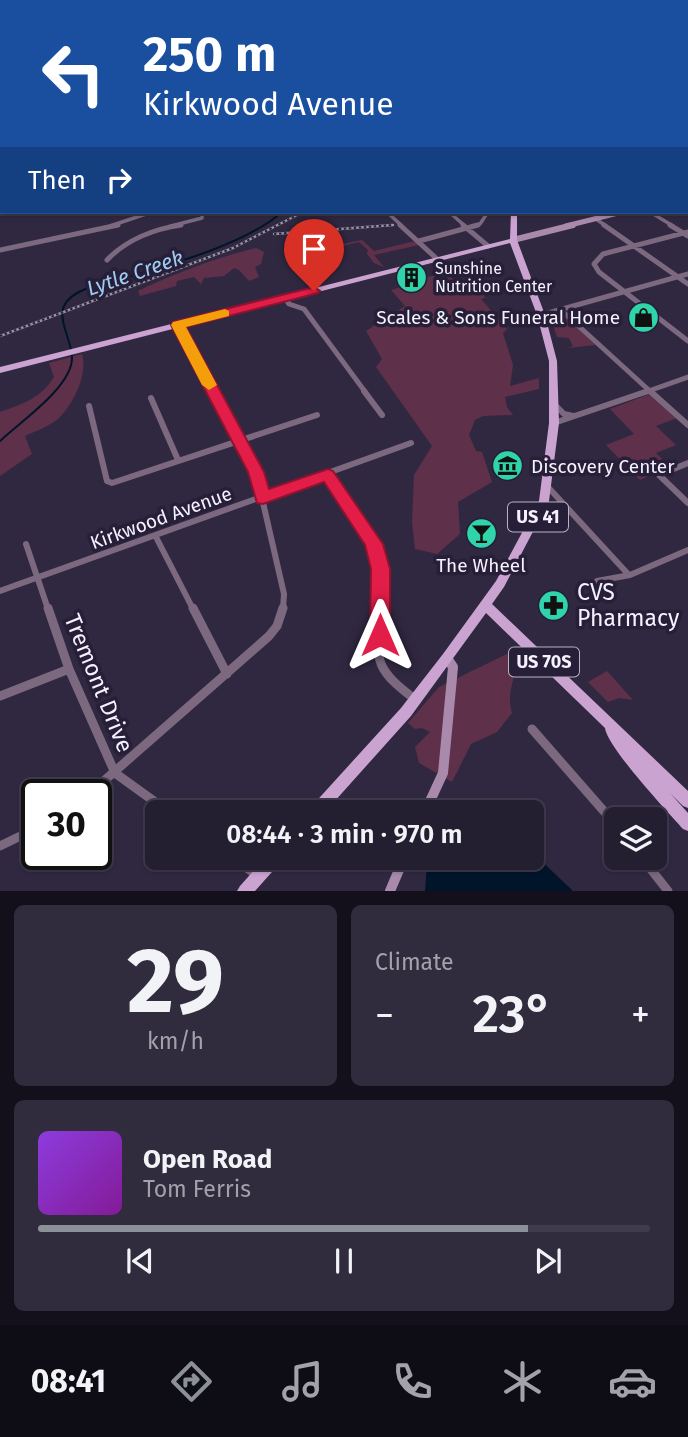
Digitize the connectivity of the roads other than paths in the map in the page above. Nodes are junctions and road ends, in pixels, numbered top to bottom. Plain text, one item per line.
1 (147, 214) edge
2 (202, 214) edge
3 (389, 214) edge
4 (451, 214) edge
5 (487, 214) edge
6 (514, 214) edge
7 (615, 214) edge
8 (653, 214) edge
9 (596, 219) junction
10 (469, 229) junction
11 (686, 234) edge
12 (513, 240) junction
13 (419, 241) junction
14 (488, 246) junction
15 (635, 246) junction
16 (0, 250) edge
17 (437, 259) junction
18 (107, 260) dead end
19 (688, 274) edge
20 (678, 277) junction
21 (688, 284) edge
22 (626, 292) junction
23 (285, 298) junction
24 (561, 310) junction
25 (541, 315) junction
26 (178, 325) junction
27 (688, 341) edge
28 (0, 370) edge
29 (688, 377) edge
30 (650, 390) junction
31 (151, 398) dead end
32 (555, 405) junction
33 (89, 406) dead end
34 (317, 415) dead end
35 (382, 415) dead end
36 (579, 416) junction
37 (555, 423) junction
38 (688, 425) edge
39 (237, 440) junction
40 (411, 443) dead end
41 (178, 460) junction
42 (688, 463) edge
43 (328, 475) junction
44 (547, 486) junction
45 (263, 498) junction
46 (688, 503) edge
47 (156, 537) junction
48 (26, 544) dead end
49 (688, 550) edge
50 (628, 574) junction
51 (37, 578) junction
52 (597, 581) dead end
53 (0, 591) edge
54 (486, 605) junction
55 (447, 658) junction
56 (69, 668) junction
57 (227, 674) junction
58 (0, 696) edge
59 (416, 700) junction
60 (603, 718) junction
61 (532, 729) dead end
62 (115, 773) junction
63 (108, 779) edge
64 (152, 800) edge
65 (327, 800) edge
66 (431, 800) edge
67 (688, 801) edge
68 (604, 811) edge
69 (688, 824) edge
70 (21, 836) edge
71 (0, 846) edge
72 (249, 870) edge
73 (264, 870) edge
74 (399, 870) edge
75 (651, 870) edge
76 (258, 876) junction
77 (245, 891) edge
78 (390, 891) edge
79 (668, 891) edge

1 - 16 street
2 - 18 street
3 - 13 street
4 - 10 street
5 - 10 street
6 - 12 main road, US 41
7 - 9 street
8 - 11 street
9 - 12 street
9 - 15 street
10 - 13 street
10 - 14 street
11 - 15 street
12 - 14 main road
12 - 25 main road, US 41
13 - 17 street
14 - 17 main road
15 - 20 street
15 - 22 street
17 - 23 main road
19 - 20 street
20 - 21 street
20 - 22 street
22 - 24 street
22 - 27 street
23 - 26 main road
23 - 35 street
24 - 25 street
24 - 30 street
25 - 32 main road, US 41
26 - 28 main road
26 - 39 street
29 - 30 street
30 - 36 street
30 - 38 street
31 - 41 street
32 - 36 street
32 - 37 main road, US 41
33 - 41 street
34 - 39 street
36 - 37 street
37 - 44 main road, US 41
39 - 41 street
39 - 45 street
40 - 43 street, Kirkwood Avenue
42 - 46 street
43 - 45 street, Kirkwood Avenue
43 - 59 street
44 - 50 street
44 - 54 main road, US 41
45 - 47 street, Kirkwood Avenue
45 - 57 street
47 - 51 street, Kirkwood Avenue
47 - 57 street
48 - 51 street, Tremont Drive
49 - 50 street
50 - 52 street
51 - 53 street, Kirkwood Avenue
51 - 56 street, Tremont Drive
54 - 55 main road, US 41
54 - 60 main road, US 70S
55 - 59 main road, US 41
55 - 66 street
56 - 58 street
56 - 62 street, Tremont Drive
57 - 62 street
59 - 65 main road, US 41
60 - 67 main road, US 70S
60 - 69 main road, US 70S
61 - 68 street
62 - 63 street
62 - 64 street, Tremont Drive
70 - 71 street
72 - 76 street
73 - 76 main road
74 - 78 street
75 - 79 street
76 - 77 main road

